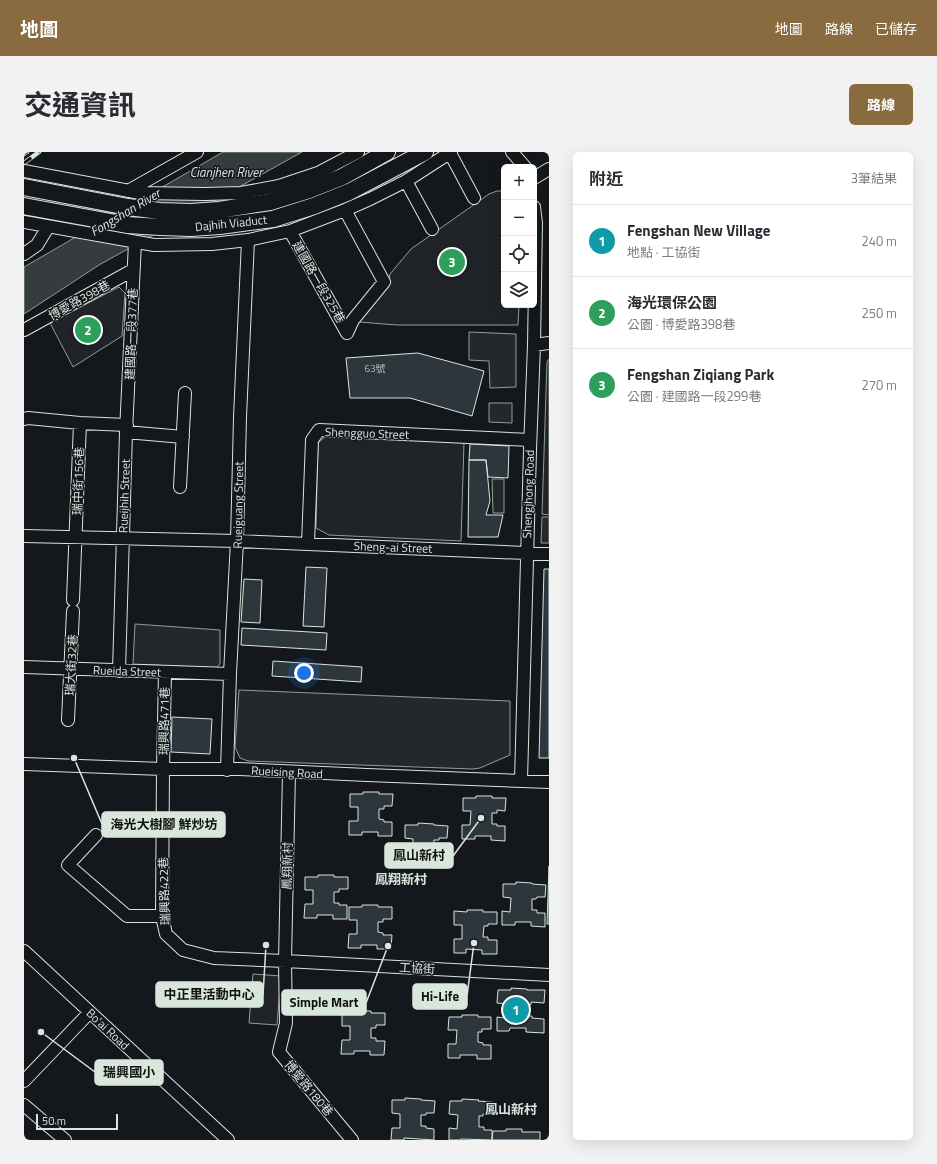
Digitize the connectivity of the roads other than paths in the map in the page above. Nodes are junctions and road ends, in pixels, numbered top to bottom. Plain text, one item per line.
1 (197, 152) edge
2 (358, 152) edge
3 (387, 152) edge
4 (425, 152) edge
5 (450, 152) edge
6 (512, 152) edge
7 (522, 164) edge
8 (549, 169) edge
9 (24, 171) edge
10 (537, 176) edge
11 (406, 181) junction
12 (24, 187) edge
13 (128, 191) junction
14 (474, 198) dead end
15 (24, 206) edge
16 (345, 210) junction
17 (24, 222) edge
18 (54, 228) junction
19 (432, 229) dead end
20 (290, 231) junction
21 (536, 236) edge
22 (248, 240) junction
23 (131, 242) junction
24 (24, 254) edge
25 (133, 270) junction
26 (24, 330) edge
27 (549, 343) edge
28 (534, 345) junction
29 (185, 393) dead end
30 (24, 419) edge
31 (80, 423) junction
32 (127, 429) junction
33 (183, 436) junction
34 (530, 440) junction
35 (180, 487) dead end
36 (24, 536) edge
37 (76, 538) junction
38 (123, 539) junction
39 (237, 541) junction
40 (308, 544) junction
41 (527, 552) junction
42 (549, 554) edge
43 (73, 606) joint
44 (24, 667) edge
45 (70, 669) junction
46 (119, 671) junction
47 (165, 673) junction
48 (230, 674) junction
49 (68, 720) dead end
50 (24, 764) edge
51 (163, 769) junction
52 (227, 770) junction
53 (289, 772) junction
54 (521, 780) junction
55 (549, 782) edge
56 (96, 835) dead end
57 (162, 916) junction
58 (24, 951) edge
59 (285, 961) junction
60 (549, 975) edge
61 (90, 1012) junction
62 (24, 1080) edge
63 (24, 1105) edge
64 (223, 1138) edge
65 (65, 1140) edge
66 (352, 1140) edge

1 - 13 street
2 - 13 street
3 - 12 main road, Dajhih Viaduct
4 - 15 main road, Dajhih Viaduct
5 - 11 street
5 - 14 street
6 - 7 street
8 - 10 street
9 - 13 street
11 - 16 street
11 - 19 street
16 - 20 street
16 - 20 street, 建國路一段325巷
17 - 18 street
18 - 23 street
18 - 24 street
20 - 22 street
21 - 28 street, Shengjhong Road
22 - 23 street
22 - 39 street, Rueiguang Street
23 - 25 street, 建國路一段377巷
25 - 26 street, 博愛路398巷
25 - 32 street, 建國路一段377巷
27 - 28 street
28 - 34 street, Shengjhong Road
29 - 33 street
30 - 31 street
31 - 32 street
31 - 37 street, 瑞中街156巷
32 - 33 street
32 - 38 street, Rueijhih Street
33 - 35 street
34 - 40 street, Shengguo Street
34 - 41 street, Shengjhong Road
36 - 37 street, Sheng-ai Street
37 - 38 street, Sheng-ai Street
37 - 43 street, 瑞中街156巷
38 - 39 street, Sheng-ai Street
38 - 46 street, Rueijhih Street
39 - 40 street, Sheng-ai Street
39 - 48 street, Rueiguang Street
40 - 41 street, Sheng-ai Street
41 - 42 street, Sheng-ai Street
41 - 54 street, Shengjhong Road
43 - 45 street, 瑞大街32巷
44 - 45 street, Rueida Street
45 - 46 street, Rueida Street
45 - 49 street, 瑞大街32巷
46 - 47 street, Rueida Street
47 - 48 street, Rueida Street
47 - 51 street, 瑞興路471巷
48 - 52 street, Rueiguang Street
50 - 51 street, Rueising Road
51 - 52 street, Rueising Road
51 - 57 street, 瑞興路422巷
52 - 53 street, Rueising Road
53 - 54 street, Rueising Road
53 - 59 street, 鳳翔新村
54 - 55 street, Rueising Road
56 - 57 street
57 - 59 street, 瑞興路422巷
58 - 61 street, Bo'ai Road
59 - 60 street, 工協街
59 - 66 street, 博愛路180巷
61 - 62 street
61 - 64 street, Bo'ai Road
63 - 65 street

